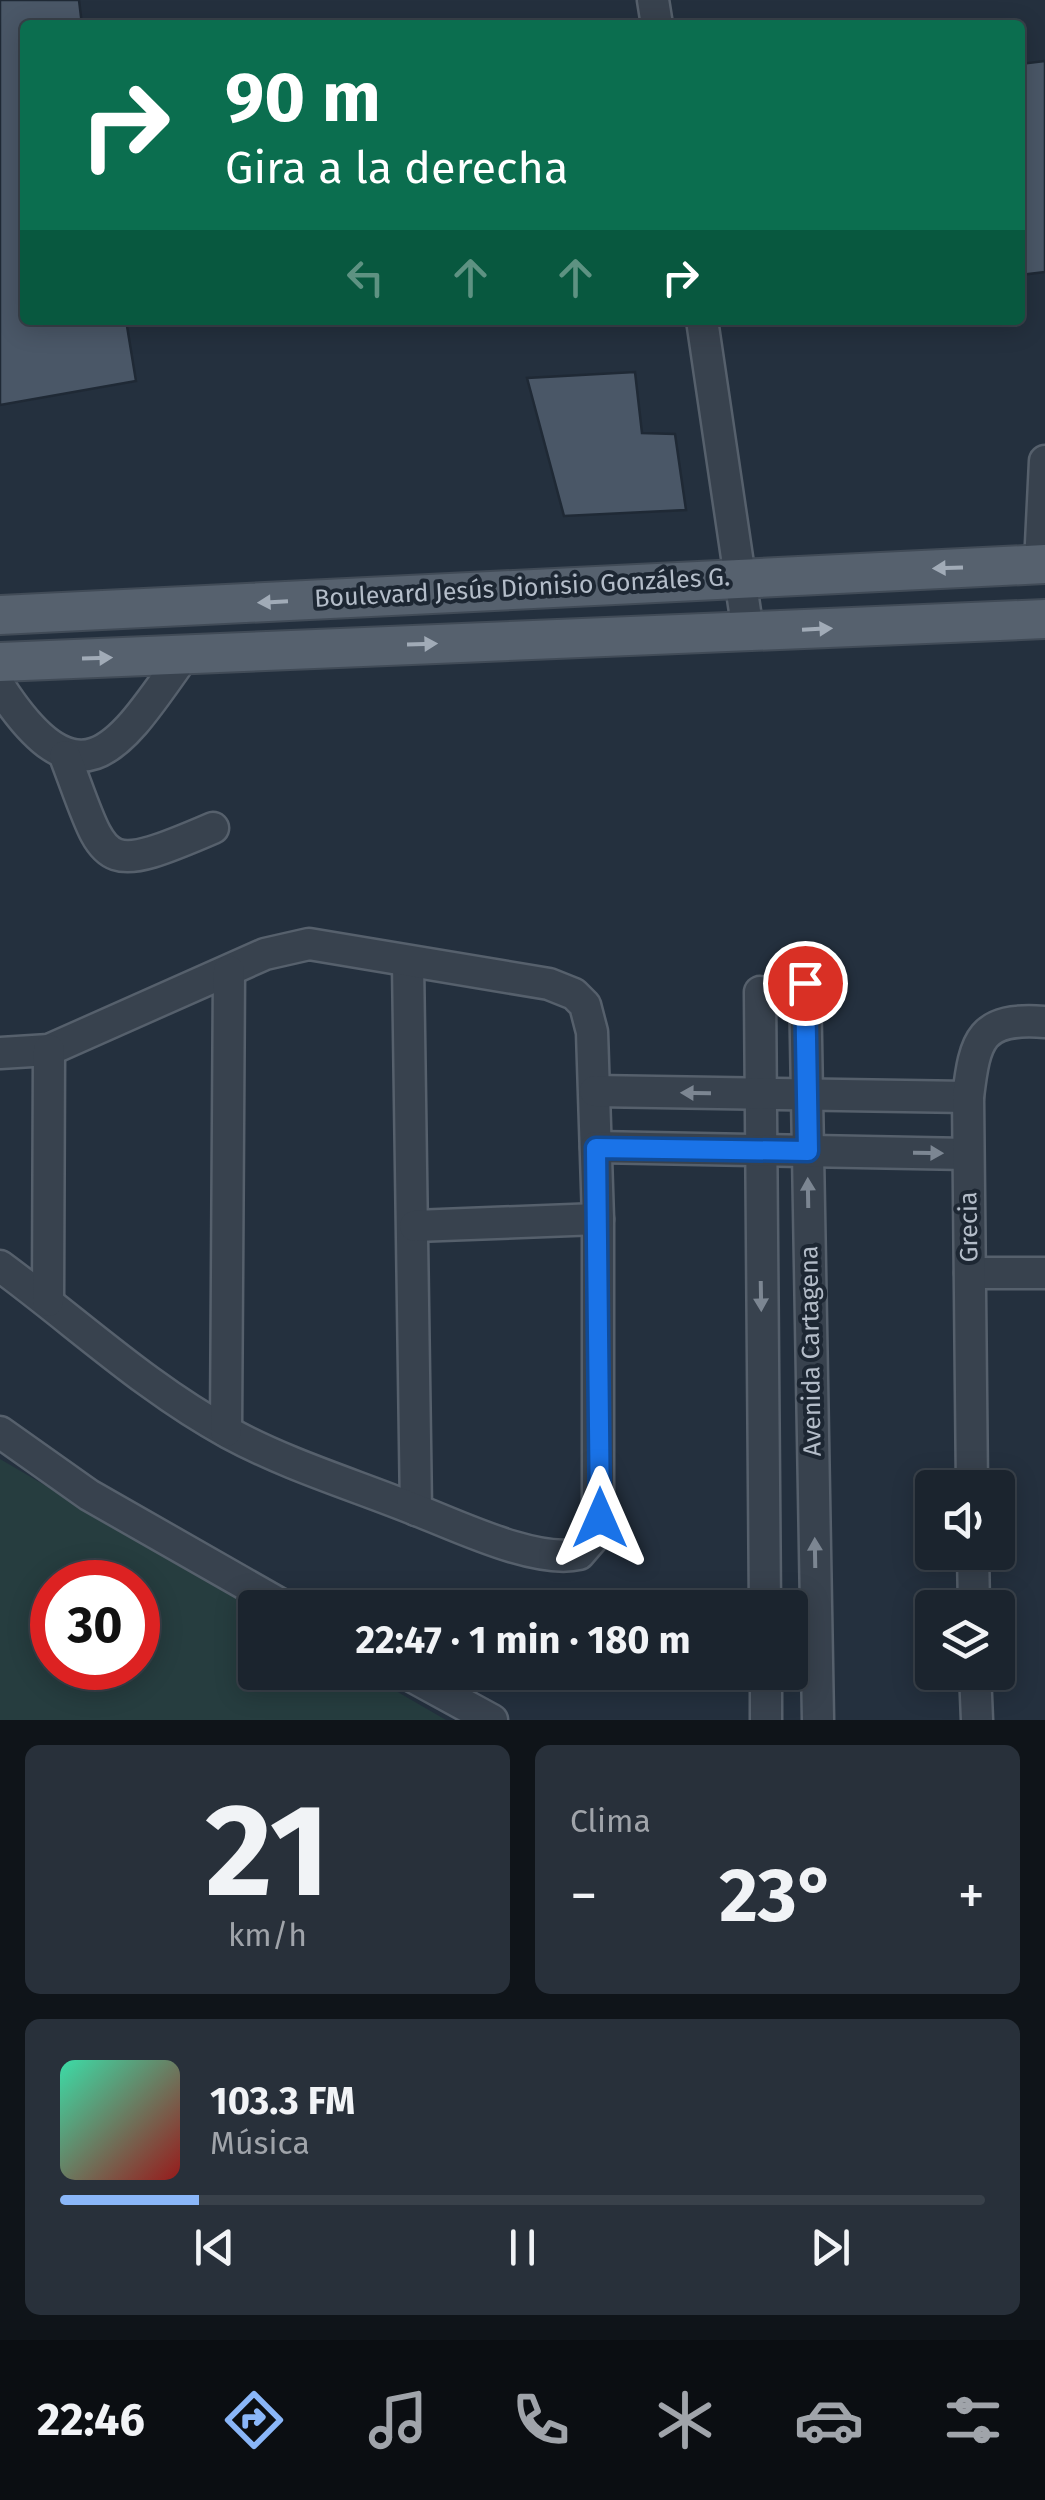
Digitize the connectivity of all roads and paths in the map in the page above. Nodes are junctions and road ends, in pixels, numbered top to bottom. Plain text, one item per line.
1 (703, 325) edge
2 (1045, 461) edge
3 (1042, 564) edge
4 (742, 576) junction
5 (0, 614) edge
6 (1045, 618) edge
7 (748, 632) junction
8 (184, 655) junction
9 (0, 662) edge
10 (0, 687) edge
11 (65, 756) junction
12 (213, 828) dead end
13 (408, 963) junction
14 (229, 971) junction
15 (805, 983) dead end
16 (760, 992) dead end
17 (1045, 1022) edge
18 (49, 1050) junction
19 (0, 1052) edge
20 (595, 1091) junction
21 (758, 1094) junction
22 (807, 1094) junction
23 (968, 1096) junction
24 (596, 1148) junction
25 (759, 1150) junction
26 (808, 1151) junction
27 (968, 1154) junction
28 (598, 1219) junction
29 (415, 1226) junction
30 (0, 1266) edge
31 (970, 1273) junction
32 (1045, 1273) edge
33 (48, 1302) junction
34 (226, 1431) junction
35 (0, 1432) edge
36 (972, 1470) edge
37 (416, 1510) junction
38 (255, 1590) edge
39 (765, 1590) edge
40 (437, 1690) edge
41 (766, 1690) edge
42 (975, 1690) edge
43 (492, 1720) edge
44 (766, 1720) edge
45 (818, 1720) edge
46 (977, 1720) edge

1 - 4 street
2 - 3 street
3 -> 4 main road, Boulevard Jesús Dionisio Gonzáles G.
4 -> 5 main road, Boulevard Jesús Dionisio Gonzáles G.
4 - 7 street
7 -> 6 main road, Boulevard Jesús Dionisio Gonzáles G.
8 -> 7 main road, Boulevard Jesús Dionisio Gonzáles G.
9 -> 8 main road, Boulevard Jesús Dionisio Gonzáles G.
8 - 11 street
10 - 11 street
11 - 12 street
13 - 14 street
13 - 20 street
13 - 29 street
14 - 18 street
14 - 34 street
15 - 22 street, Avenida Cartagena
16 - 21 street, Avenida Cartagena
17 - 23 street, Grecia
18 - 19 street
18 - 33 street
21 -> 20 street
20 - 24 street
21 - 22 street
21 - 25 street, Avenida Cartagena
22 - 23 street
22 - 26 street, Avenida Cartagena
23 - 27 street, Grecia
24 - 25 street
24 - 28 street
25 - 26 street
25 -> 39 street, Avenida Cartagena
26 -> 27 street
45 -> 26 street, Avenida Cartagena
27 - 31 street, Grecia
28 - 29 street
28 - 37 street
29 - 37 street
30 - 33 street
31 - 32 street
31 - 36 street, Grecia
33 - 34 street
34 - 37 street
35 - 38 street
40 - 43 street
41 - 44 street
42 - 46 street

